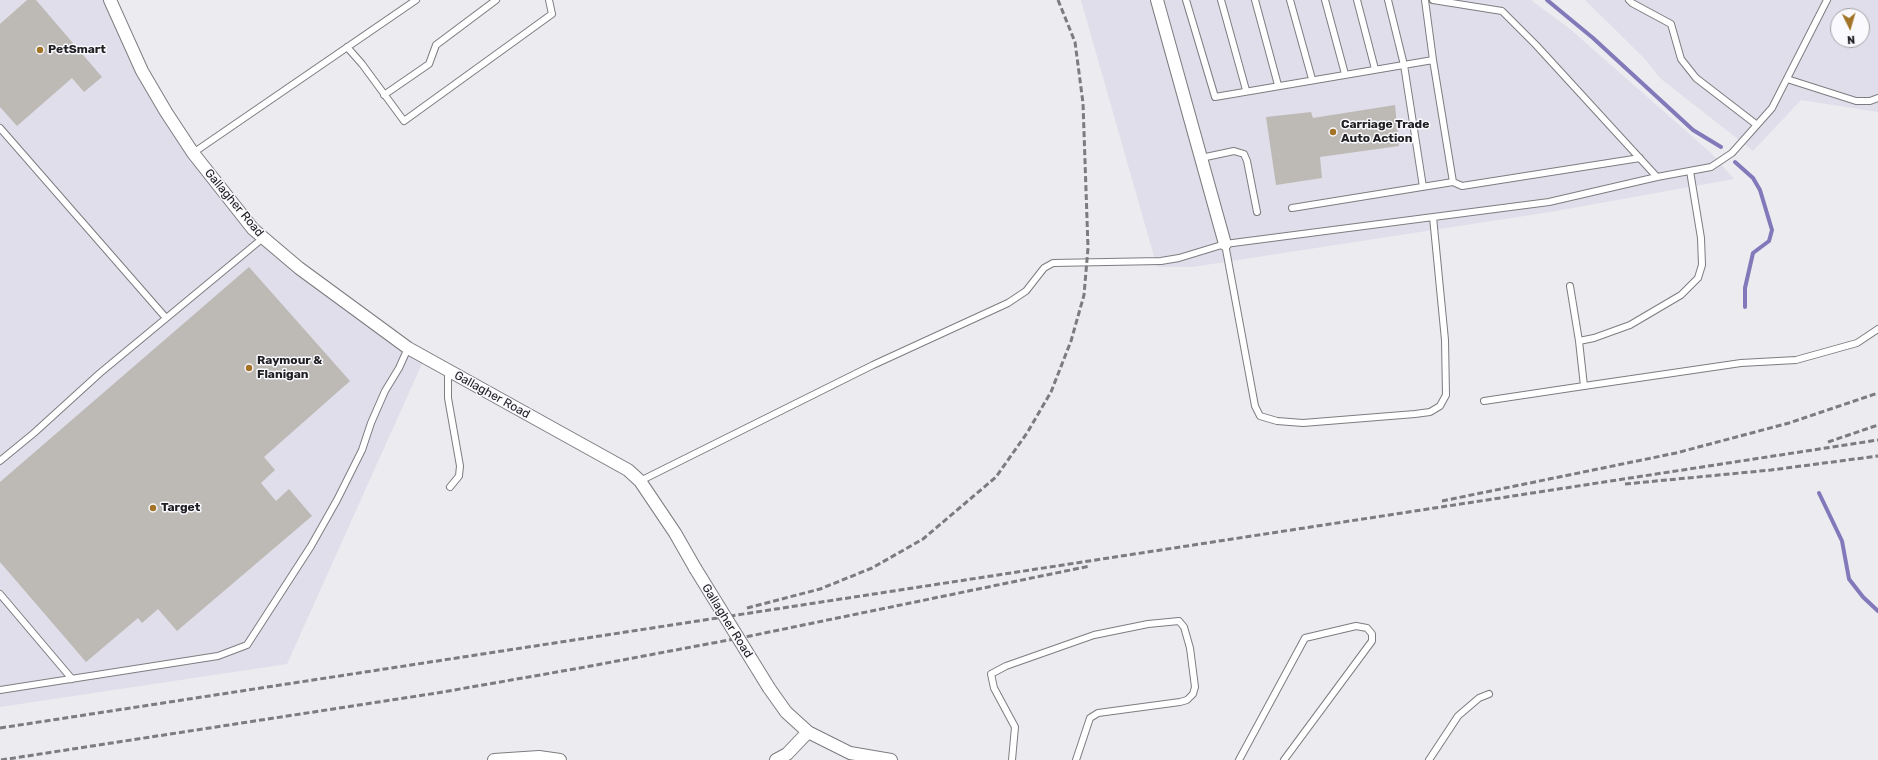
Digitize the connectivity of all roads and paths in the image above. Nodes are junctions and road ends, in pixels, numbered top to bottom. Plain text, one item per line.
1 (110, 0) edge
2 (416, 0) edge
3 (496, 0) edge
4 (549, 0) edge
5 (1158, 0) edge
6 (1186, 0) edge
7 (1221, 0) edge
8 (1255, 0) edge
9 (1290, 0) edge
10 (1325, 0) edge
11 (1357, 0) edge
12 (1388, 0) edge
13 (1425, 0) edge
14 (1434, 0) edge
15 (1629, 0) edge
16 (1827, 0) edge
17 (347, 47) junction
18 (1433, 60) junction
19 (1404, 65) junction
20 (1375, 69) junction
21 (1345, 74) junction
22 (1787, 78) junction
23 (1312, 80) junction
24 (1278, 85) junction
25 (1246, 90) junction
26 (384, 95) junction
27 (1878, 98) edge
28 (1758, 125) junction
29 (0, 128) edge
30 (193, 153) junction
31 (1201, 158) junction
32 (1640, 158) junction
33 (1690, 171) junction
34 (1657, 177) junction
35 (1453, 182) junction
36 (1423, 187) junction
37 (1292, 208) dead end
38 (1257, 212) dead end
39 (1433, 217) junction
40 (263, 238) junction
41 (1224, 244) junction
42 (1570, 286) dead end
43 (166, 318) junction
44 (1878, 328) edge
45 (1579, 341) junction
46 (408, 348) junction
47 (448, 370) junction
48 (1584, 386) junction
49 (1484, 401) dead end
50 (0, 461) edge
51 (640, 481) junction
52 (450, 487) dead end
53 (0, 594) edge
54 (72, 679) junction
55 (0, 690) edge
56 (1490, 694) dead end
57 (808, 732) junction
58 (494, 760) edge
59 (560, 760) edge
60 (776, 760) edge
61 (891, 760) edge
62 (1012, 760) edge
63 (1076, 760) edge
64 (1239, 760) edge
65 (1284, 760) edge
66 (1429, 760) edge

1 - 30 street, Gallagher Road
2 - 17 lane
3 - 26 lane
4 - 26 lane
5 - 31 street
6 - 25 lane
7 - 25 lane
8 - 24 lane
9 - 23 lane
10 - 21 lane
11 - 20 lane
12 - 19 lane
13 - 18 lane
14 - 32 lane
15 - 28 lane
16 - 22 lane
17 - 26 lane
17 - 30 lane
18 - 19 lane
18 - 35 lane
19 - 20 lane
19 - 36 lane
20 - 21 lane
21 - 23 lane
22 - 27 lane
22 - 28 lane
23 - 24 lane
24 - 25 lane
28 - 33 lane
29 - 43 lane
30 - 40 street, Gallagher Road
31 - 38 lane
31 - 41 street
32 - 34 lane
32 - 35 lane
33 - 34 lane
33 - 45 lane
34 - 39 lane
35 - 36 lane
36 - 37 lane
39 - 41 lane
39 - 41 lane
40 - 43 lane
40 - 46 street, Gallagher Road
41 - 51 lane
42 - 45 lane
43 - 50 lane
44 - 48 lane
45 - 48 lane
46 - 47 street, Gallagher Road
46 - 54 lane
47 - 51 street, Gallagher Road
47 - 52 lane
48 - 49 lane
51 - 57 street, Gallagher Road, bridge
53 - 54 lane
54 - 55 lane
56 - 66 lane
57 - 60 street
57 - 61 street, Gallagher Road
58 - 59 street
62 - 63 lane
64 - 65 lane

